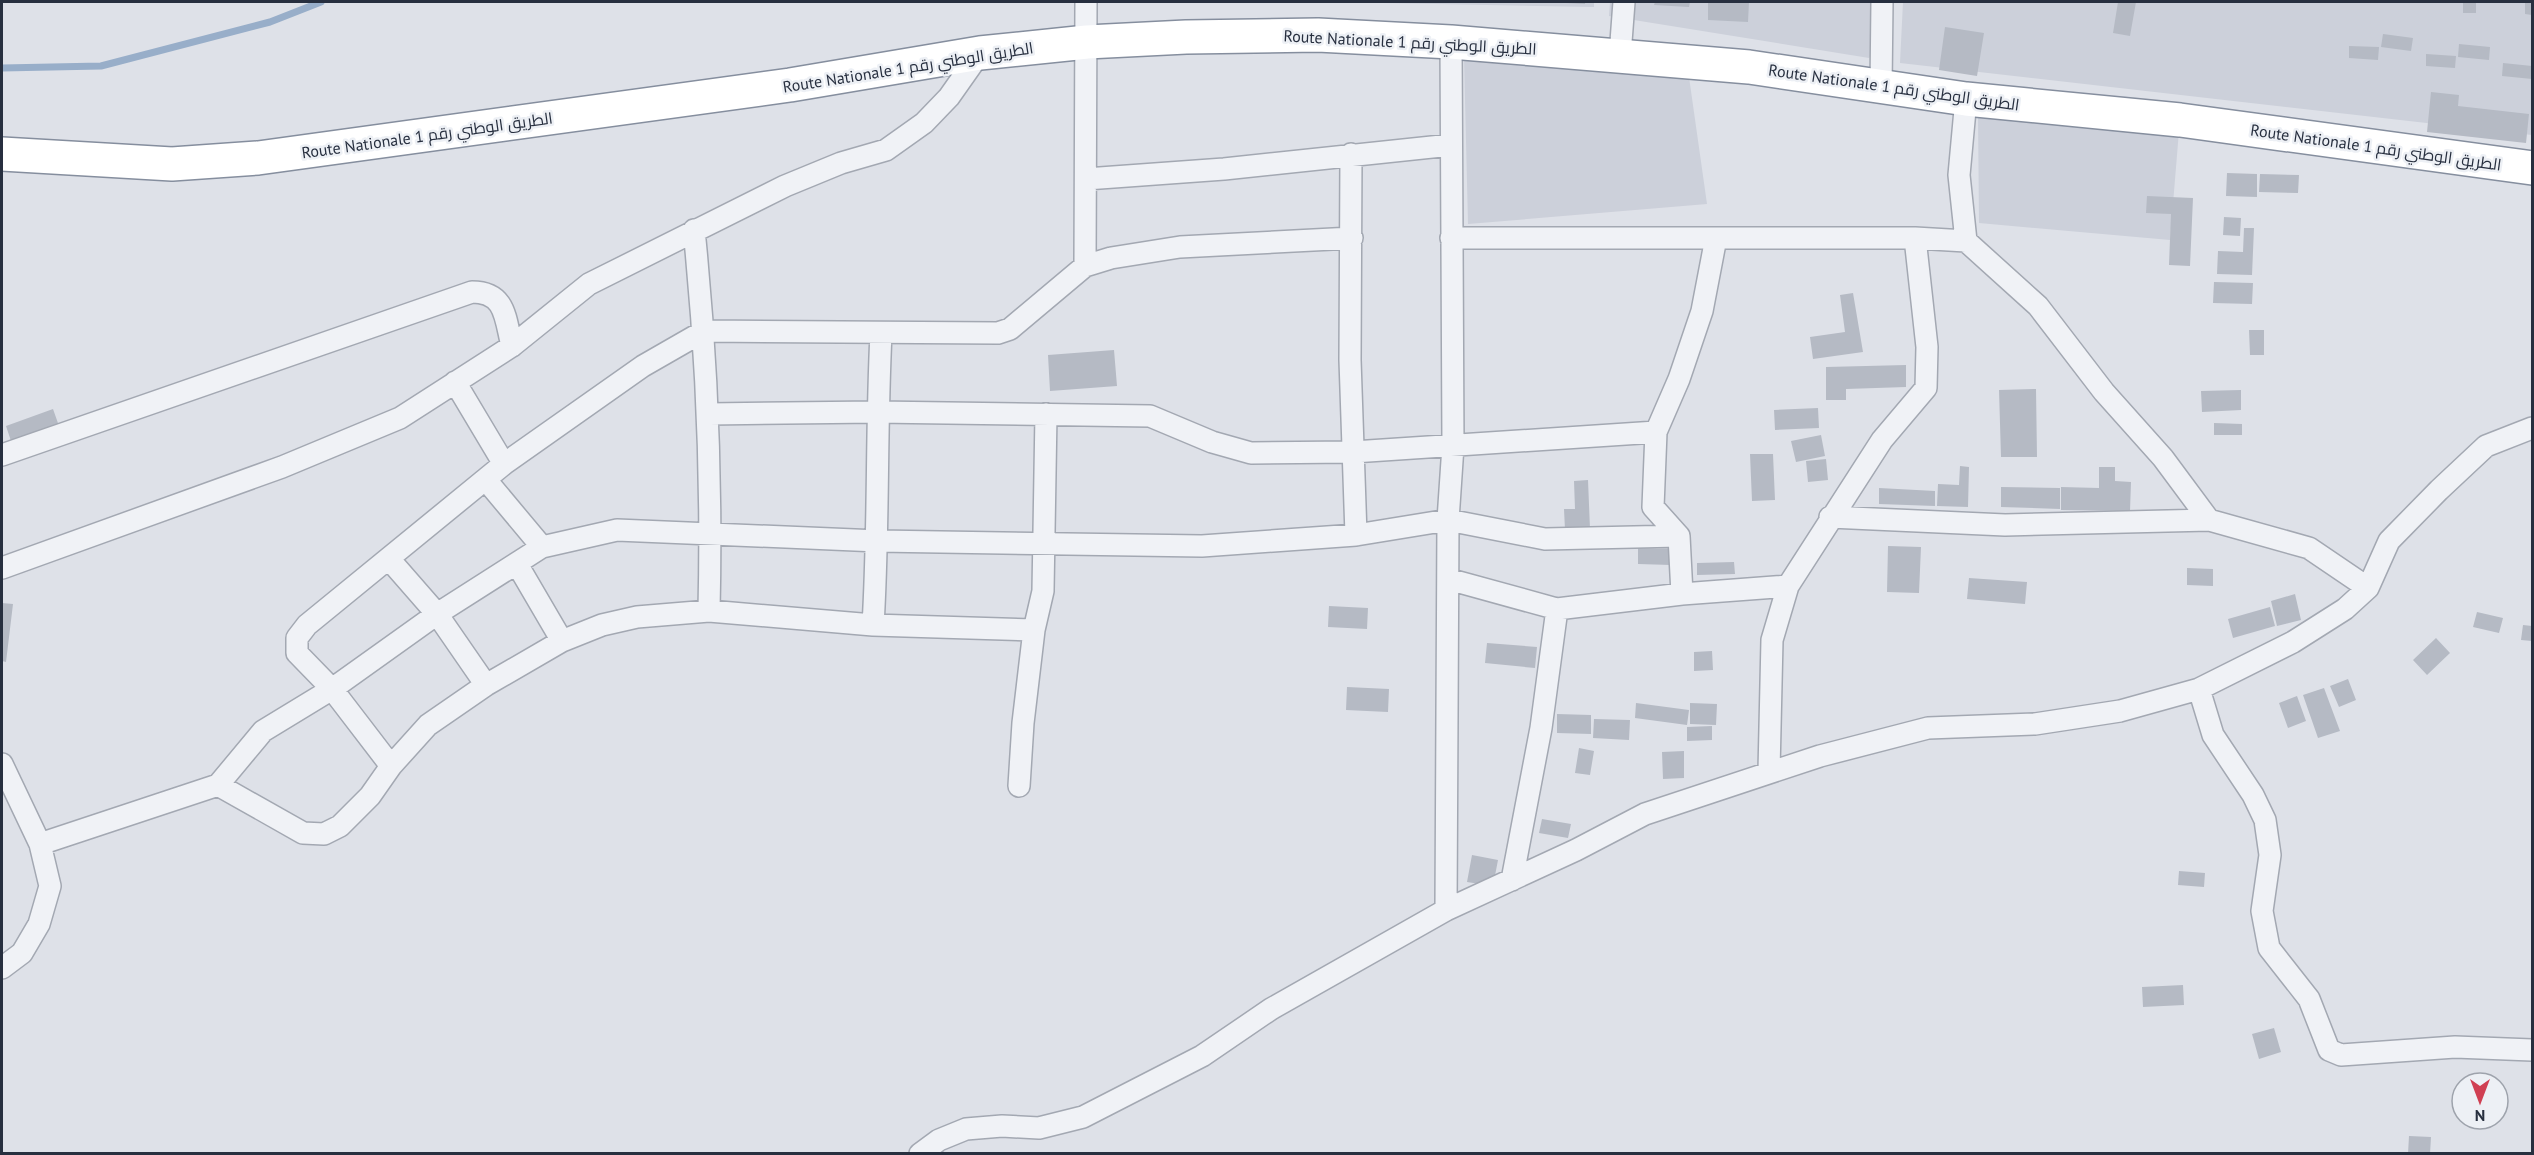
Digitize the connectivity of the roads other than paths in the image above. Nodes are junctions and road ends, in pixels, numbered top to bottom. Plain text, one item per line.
1 (1086, 2) edge
2 (1624, 2) edge
3 (1882, 2) edge
4 (1087, 42) junction
5 (1451, 42) junction
6 (980, 53) junction
7 (1620, 55) junction
8 (1881, 87) junction
9 (1966, 99) junction
10 (1451, 145) junction
11 (2, 154) edge
12 (1351, 154) junction
13 (2532, 168) edge
14 (1086, 179) junction
15 (694, 230) junction
16 (1352, 238) junction
17 (1451, 238) junction
18 (1716, 238) junction
19 (1915, 238) junction
20 (1966, 241) junction
21 (1085, 266) junction
22 (704, 331) junction
23 (881, 334) junction
24 (512, 346) junction
25 (455, 382) junction
26 (877, 412) junction
27 (709, 414) junction
28 (1046, 414) junction
29 (2532, 428) edge
30 (1656, 432) junction
31 (1454, 446) junction
32 (1353, 452) junction
33 (2, 455) edge
34 (504, 464) junction
35 (486, 480) junction
36 (1830, 518) junction
37 (1448, 520) junction
38 (2209, 520) junction
39 (711, 534) junction
40 (1356, 535) junction
41 (1679, 536) junction
42 (879, 541) junction
43 (1045, 543) junction
44 (542, 547) junction
45 (389, 559) junction
46 (518, 564) junction
47 (2, 568) edge
48 (1448, 579) junction
49 (1788, 586) junction
50 (2368, 588) junction
51 (1682, 594) junction
52 (1557, 609) junction
53 (710, 610) junction
54 (437, 614) junction
55 (873, 625) junction
56 (1034, 630) junction
57 (562, 641) junction
58 (486, 685) junction
59 (333, 689) junction
60 (2199, 689) junction
61 (2, 764) edge
62 (391, 766) junction
63 (1769, 771) junction
64 (218, 785) junction
65 (1019, 786) dead end
66 (40, 844) junction
67 (1512, 880) junction
68 (1446, 910) junction
69 (2, 969) edge
70 (2532, 1050) edge
71 (920, 1154) edge

1 - 4 street
2 - 7 street
3 - 8 street
4 - 5 highway, Route Nationale الطريق الوطني رقم 1
4 - 6 highway, Route Nationale الطريق الوطني رقم 1
4 - 14 street
5 - 7 highway, Route Nationale الطريق الوطني رقم 1
5 - 10 street
6 - 11 highway, Route Nationale الطريق الوطني رقم 1
6 - 15 street
7 - 8 highway, Route Nationale الطريق الوطني رقم 1
8 - 9 highway, Route Nationale الطريق الوطني رقم 1
9 - 13 highway, Route Nationale الطريق الوطني رقم 1
9 - 20 street
10 - 12 street
10 - 17 street
12 - 14 street
12 - 16 street
14 - 21 street
15 - 22 street
15 - 24 street
16 - 21 street
16 - 32 street
17 - 18 street
17 - 31 street
18 - 19 street
18 - 30 street
19 - 20 street
19 - 36 street
20 - 38 street
21 - 23 street
22 - 23 street
22 - 27 street
22 - 34 street
23 - 26 street
24 - 25 street
24 - 33 street
25 - 34 street
25 - 47 street
26 - 27 street
26 - 28 street
26 - 42 street
27 - 39 street
28 - 32 street
28 - 43 street
29 - 50 street
30 - 31 street
30 - 41 street
31 - 32 street
31 - 37 street
32 - 40 street
34 - 35 street
35 - 44 street
35 - 45 street
36 - 38 street
36 - 49 street
37 - 40 street
37 - 41 street
37 - 48 street
38 - 50 street
39 - 42 street
39 - 44 street
39 - 53 street
40 - 43 street
41 - 51 street
42 - 43 street
42 - 55 street
43 - 56 street
44 - 46 street
45 - 54 street
45 - 59 street
46 - 54 street
46 - 57 street
48 - 52 street
48 - 68 street
49 - 51 street
49 - 63 street
50 - 60 street
51 - 52 street
52 - 67 street
53 - 55 street
53 - 57 street
54 - 58 street
54 - 59 street
55 - 56 street
56 - 65 street
57 - 58 street
58 - 62 street
59 - 62 street
59 - 64 street
60 - 63 street
60 - 70 street
61 - 66 street
62 - 64 street
63 - 67 street
64 - 66 street
66 - 69 street
67 - 68 street
68 - 71 street

